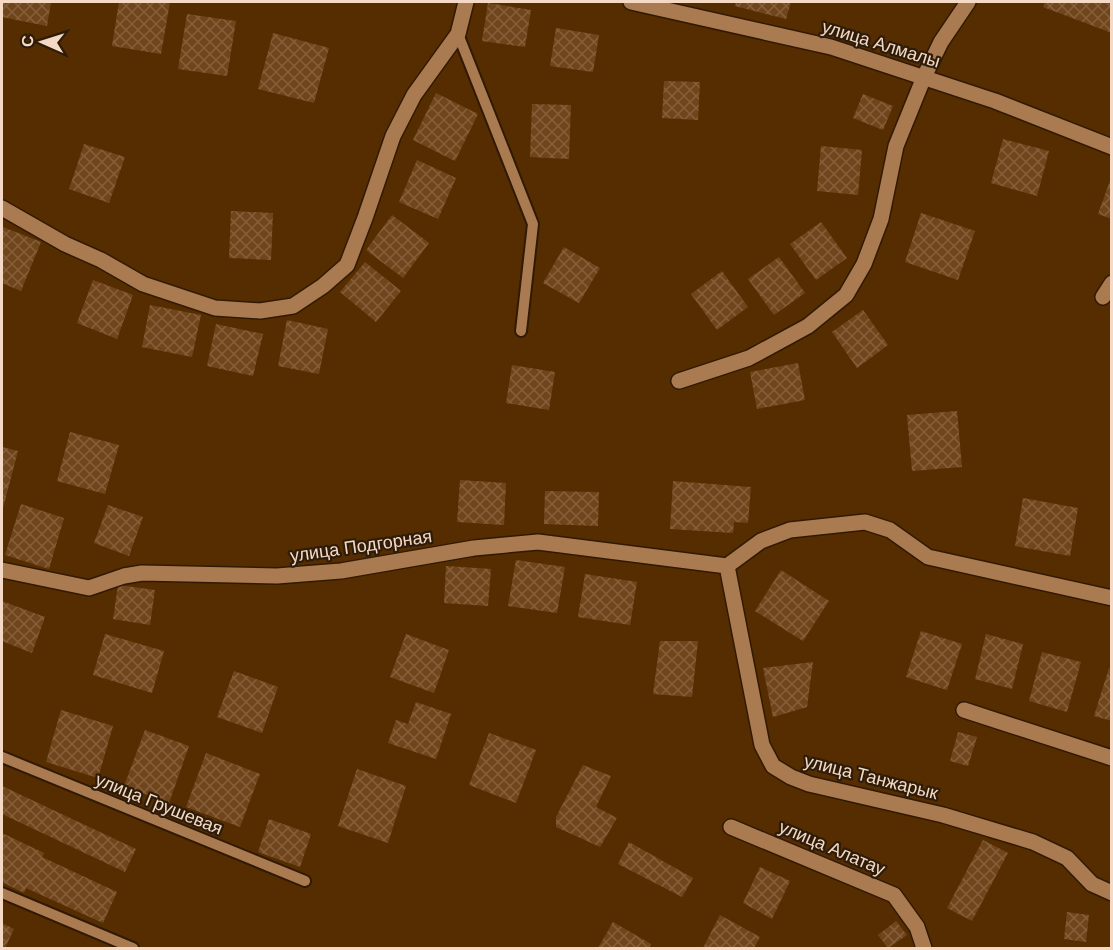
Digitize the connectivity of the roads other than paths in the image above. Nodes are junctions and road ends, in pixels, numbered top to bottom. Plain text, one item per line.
1 (466, 2) edge
2 (631, 2) edge
3 (968, 2) edge
4 (458, 34) junction
5 (924, 77) junction
6 (1112, 147) edge
7 (2, 208) edge
8 (1112, 283) edge
9 (1103, 297) dead end
10 (522, 331) dead end
11 (679, 381) dead end
12 (727, 566) junction
13 (2, 570) edge
14 (1112, 598) edge
15 (964, 710) dead end
16 (2, 757) edge
17 (1112, 758) edge
18 (731, 827) dead end
19 (305, 881) dead end
20 (2, 893) edge
21 (1112, 893) edge
22 (133, 948) edge
23 (924, 948) edge

1 - 4 street
2 - 5 street, улица Алмалы
3 - 5 street
4 - 7 street
4 - 10 lane
5 - 6 street, улица Алмалы
5 - 11 street
8 - 9 street
12 - 13 street, улица Подгорная
12 - 14 street
12 - 21 street, улица Танжарык
15 - 17 street
16 - 19 lane, улица Грушевая
18 - 23 street, улица Алатау
20 - 22 lane

